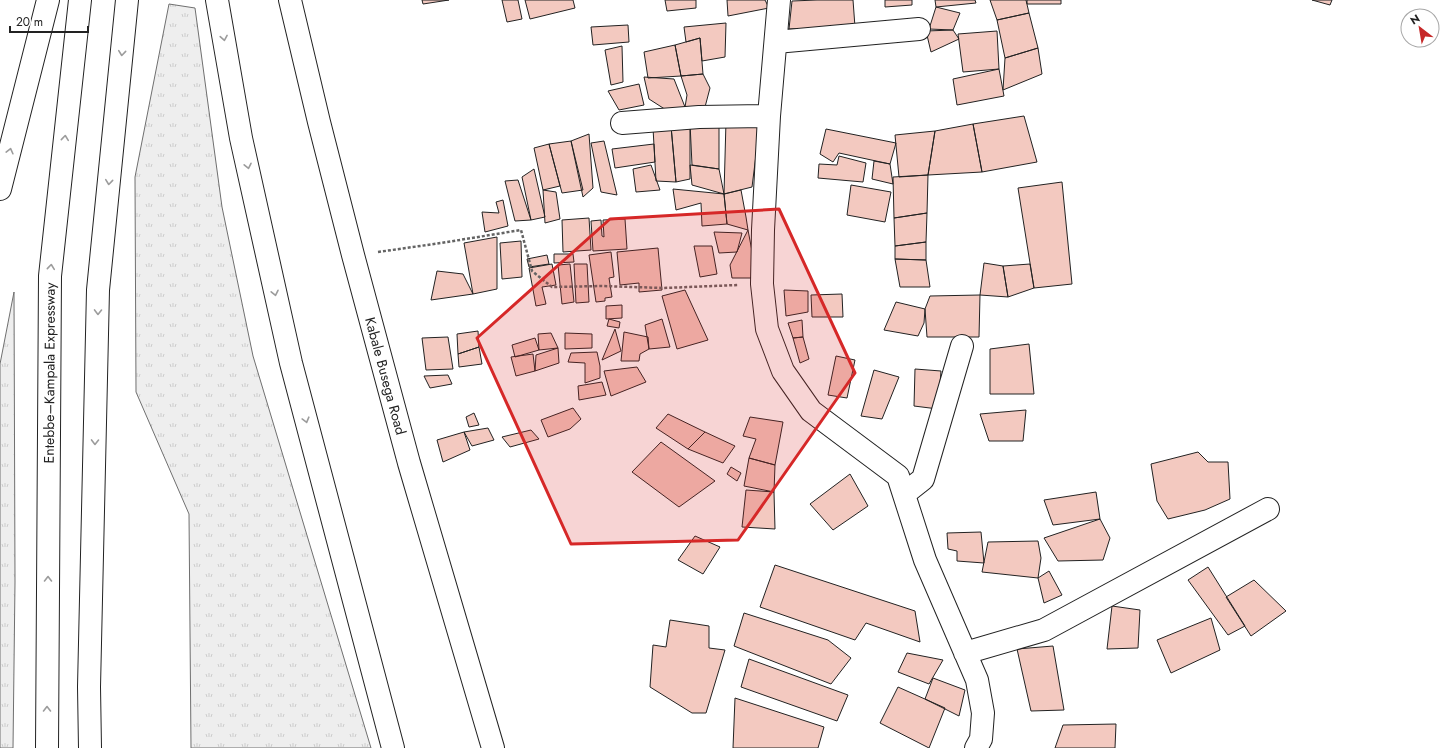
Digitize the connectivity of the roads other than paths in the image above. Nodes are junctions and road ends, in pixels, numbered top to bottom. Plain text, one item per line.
1 (48, 0) edge
2 (80, 0) edge
3 (127, 0) edge
4 (217, 0) edge
5 (290, 0) edge
6 (779, 0) edge
7 (919, 29) dead end
8 (776, 42) junction
9 (769, 116) junction
10 (622, 122) dead end
11 (0, 189) edge
12 (962, 346) dead end
13 (904, 494) junction
14 (1268, 509) dead end
15 (965, 653) junction
16 (47, 748) edge
17 (90, 748) edge
18 (393, 748) edge
19 (493, 748) edge
20 (976, 748) edge

11 -> 1 main road
16 -> 2 main road, Entebbe–Kampala Expressway
3 -> 17 main road
4 -> 18 main road
5 - 19 main road, Kabale Busega Road
6 - 8 main road
7 - 8 main road
8 - 9 main road
9 - 10 main road
9 - 13 main road
12 - 13 main road
13 - 15 main road
14 - 15 main road
15 - 20 main road

